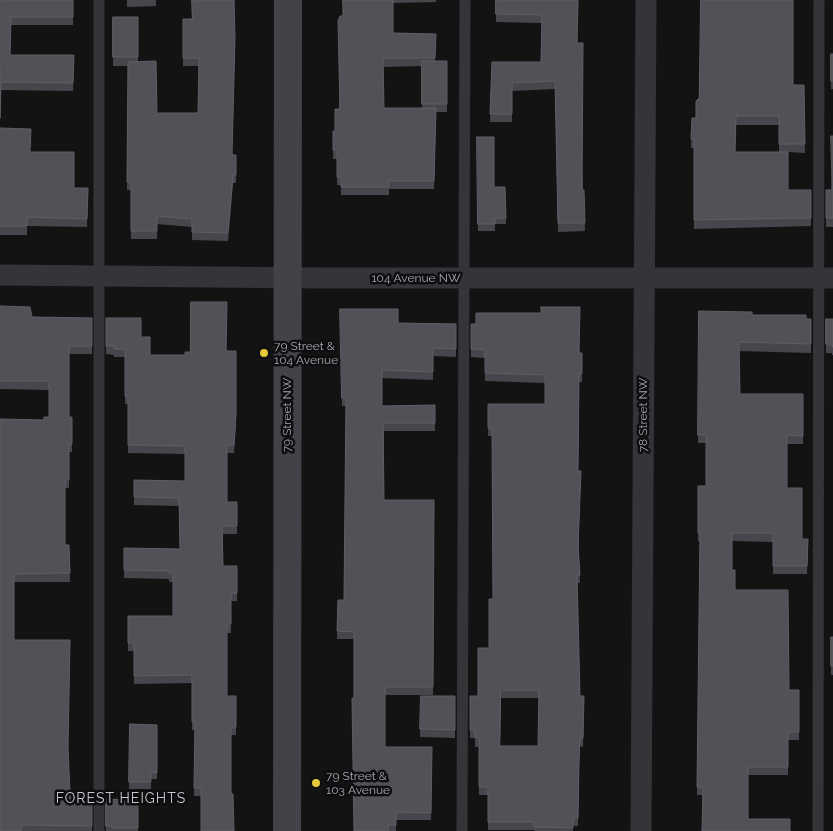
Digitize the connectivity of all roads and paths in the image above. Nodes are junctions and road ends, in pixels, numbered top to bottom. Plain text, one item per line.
1 (100, 0) edge
2 (288, 0) edge
3 (465, 0) edge
4 (646, 0) edge
5 (819, 0) edge
6 (0, 276) edge
7 (99, 276) junction
8 (644, 277) junction
9 (287, 278) junction
10 (464, 278) junction
11 (826, 278) edge
12 (99, 831) edge
13 (287, 831) edge
14 (462, 831) edge
15 (641, 831) edge
16 (818, 831) edge

1 - 7 lane
2 - 9 street, 79 Street NW
3 - 10 lane
4 - 8 street, 78 Street NW
5 - 11 lane
6 - 7 street, 104 Avenue NW
7 - 9 street, 104 Avenue NW
7 - 12 lane
8 - 10 street, 104 Avenue NW
8 - 11 street, 104 Avenue NW
8 - 15 street, 78 Street NW
9 - 10 street, 104 Avenue NW
9 - 13 street, 79 Street NW
10 - 14 lane
11 - 16 lane

